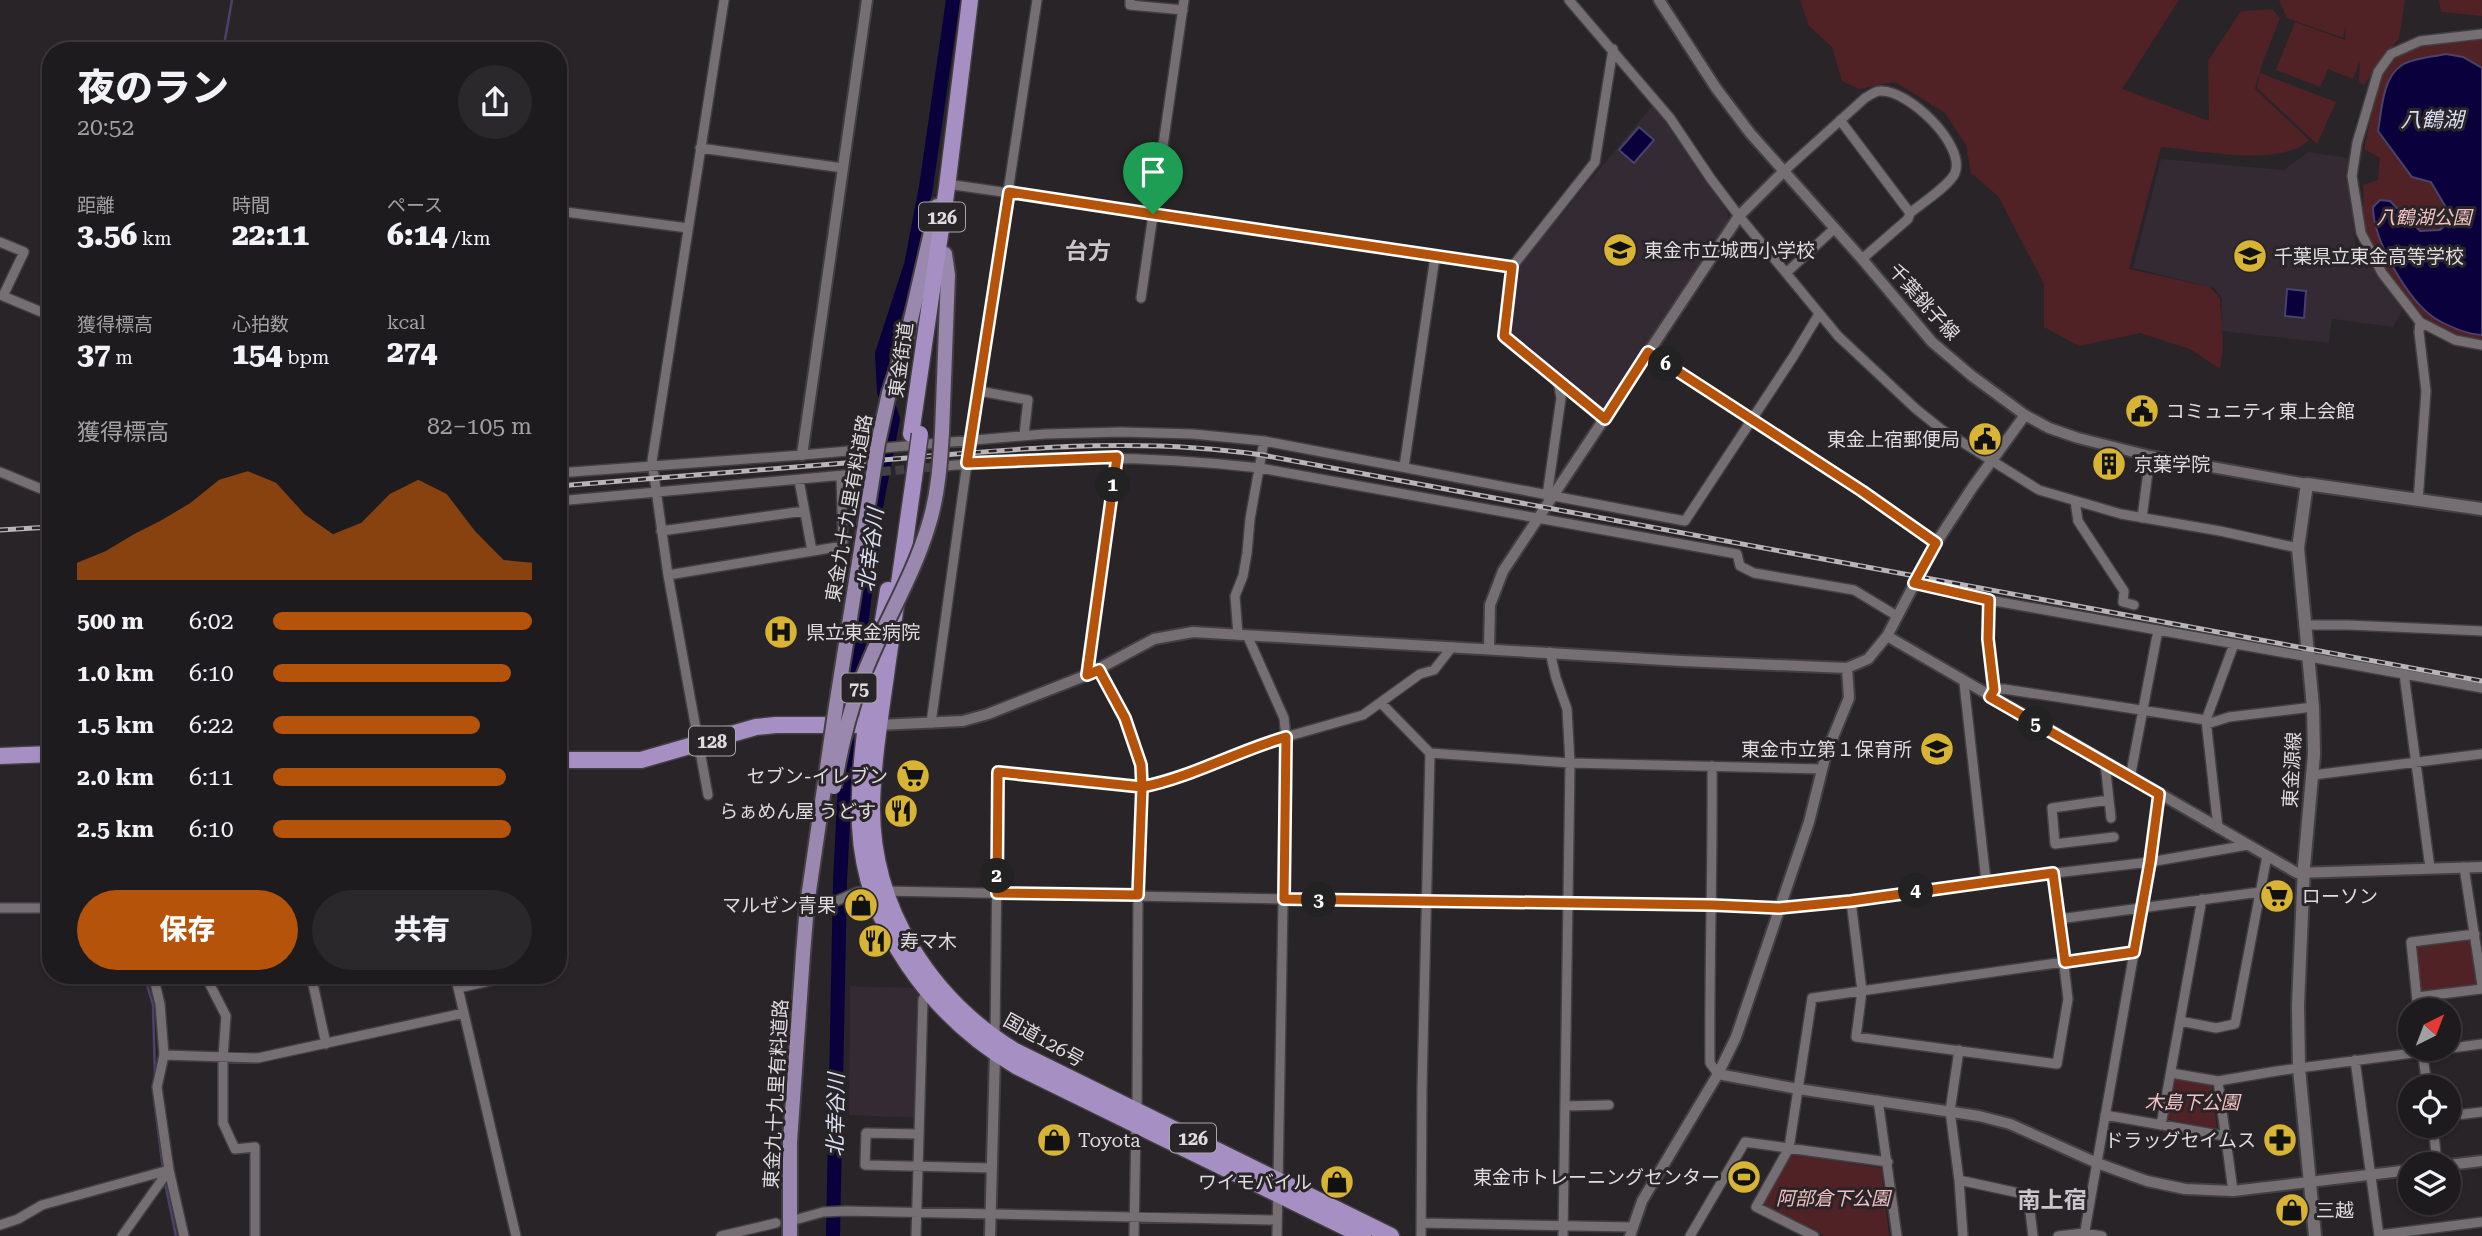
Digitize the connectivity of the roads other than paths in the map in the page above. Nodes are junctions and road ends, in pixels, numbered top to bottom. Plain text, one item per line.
1 (724, 0) edge
2 (867, 0) edge
3 (970, 0) edge
4 (979, 0) edge
5 (1037, 0) edge
6 (1130, 0) edge
7 (1569, 0) edge
8 (1659, 0) edge
9 (1184, 5) edge
10 (2482, 34) edge
11 (1613, 49) junction
12 (961, 76) junction
13 (1840, 121) junction
14 (700, 148) junction
15 (843, 168) junction
16 (1783, 172) junction
17 (954, 185) junction
18 (1009, 192) junction
19 (567, 212) edge
20 (1910, 213) junction
21 (1153, 214) junction
22 (1739, 216) junction
23 (688, 228) junction
24 (1835, 228) junction
25 (0, 242) edge
26 (944, 254) junction
27 (1434, 257) junction
28 (1862, 259) junction
29 (1512, 267) junction
30 (1786, 273) junction
31 (1, 298) edge
32 (1141, 298) dead end
33 (42, 313) edge
34 (1819, 314) junction
35 (2420, 322) junction
36 (2482, 345) edge
37 (1648, 352) junction
38 (1558, 381) junction
39 (979, 391) junction
40 (2025, 415) junction
41 (1605, 419) junction
42 (1752, 419) junction
43 (916, 434) junction
44 (1024, 435) junction
45 (972, 439) junction
46 (1264, 441) junction
47 (802, 455) junction
48 (2150, 456) junction
49 (1117, 457) junction
50 (1990, 461) junction
51 (967, 463) junction
52 (653, 465) junction
53 (944, 466) tunnel mouth
54 (1404, 467) junction
55 (1260, 468) junction
56 (0, 472) edge
57 (567, 472) edge
58 (855, 474) tunnel mouth
59 (841, 476) junction
60 (799, 480) junction
61 (2307, 484) junction
62 (42, 489) edge
63 (656, 493) junction
64 (1549, 496) junction
65 (567, 500) edge
66 (2075, 501) junction
67 (2418, 501) junction
68 (2482, 509) edge
69 (804, 511) junction
70 (2142, 518) junction
71 (1538, 519) junction
72 (661, 531) junction
73 (1936, 543) junction
74 (2298, 548) junction
75 (811, 551) junction
76 (668, 575) junction
77 (1914, 583) junction
78 (1989, 600) junction
79 (2134, 605) dead end
80 (1897, 616) junction
81 (2304, 625) junction
82 (2158, 630) junction
83 (2482, 631) edge
84 (1243, 635) junction
85 (1887, 636) junction
86 (2234, 644) junction
87 (1452, 647) junction
88 (1489, 648) junction
89 (1550, 652) junction
90 (2308, 656) junction
91 (1847, 667) junction
92 (1099, 670) junction
93 (2404, 674) junction
94 (1087, 675) junction
95 (1964, 683) junction
96 (2482, 688) edge
97 (1992, 694) junction
98 (1382, 704) junction
99 (2313, 708) junction
100 (2142, 710) junction
101 (2207, 722) junction
102 (931, 723) junction
103 (873, 725) junction
104 (1286, 737) junction
105 (698, 745) junction
106 (1430, 753) junction
107 (42, 754) edge
108 (2482, 754) edge
109 (0, 756) edge
110 (567, 760) edge
111 (1570, 763) junction
112 (2105, 763) junction
113 (2416, 763) junction
114 (1712, 766) junction
115 (1821, 769) junction
116 (2313, 775) junction
117 (2130, 778) junction
118 (1142, 787) junction
119 (2159, 794) junction
120 (708, 795) dead end
121 (2109, 800) junction
122 (2111, 818) dead end
123 (2218, 828) junction
124 (2114, 837) dead end
125 (2248, 845) junction
126 (2267, 856) junction
127 (2150, 862) junction
128 (2464, 867) junction
129 (2482, 867) edge
130 (2430, 868) junction
131 (2053, 873) junction
132 (2304, 875) junction
133 (1986, 881) junction
134 (879, 891) junction
135 (2260, 892) junction
136 (997, 893) junction
137 (1138, 895) junction
138 (1284, 899) junction
139 (2202, 899) junction
140 (1851, 901) junction
141 (1426, 902) junction
142 (1568, 905) junction
143 (1712, 905) junction
144 (825, 906) dead end
145 (2142, 906) junction
146 (0, 908) edge
147 (42, 908) edge
148 (1779, 908) junction
149 (2059, 919) junction
150 (2475, 934) junction
151 (2134, 952) junction
152 (803, 954) junction
153 (2065, 962) junction
154 (155, 984) edge
155 (210, 984) edge
156 (313, 984) edge
157 (457, 984) edge
158 (476, 984) edge
159 (2482, 987) edge
160 (458, 988) junction
161 (1862, 991) junction
162 (927, 993) junction
163 (2417, 997) joint
164 (464, 1013) junction
165 (2180, 1021) junction
166 (326, 1044) junction
167 (2482, 1044) edge
168 (995, 1046) junction
169 (2461, 1046) edge
170 (1959, 1050) junction
171 (2398, 1054) edge
172 (164, 1055) junction
173 (223, 1057) junction
174 (2355, 1060) junction
175 (2299, 1068) junction
176 (2171, 1073) junction
177 (1718, 1074) junction
178 (2218, 1081) junction
179 (1798, 1089) junction
180 (1878, 1100) junction
181 (1609, 1105) dead end
182 (1565, 1106) junction
183 (1950, 1111) junction
184 (2482, 1111) edge
185 (2461, 1114) edge
186 (2105, 1115) junction
187 (1137, 1118) junction
188 (2161, 1125) junction
189 (919, 1134) junction
190 (2225, 1136) junction
191 (1789, 1148) junction
192 (2482, 1161) edge
193 (1888, 1162) junction
194 (2097, 1163) junction
195 (2461, 1163) edge
196 (919, 1166) junction
197 (992, 1168) junction
198 (169, 1170) junction
199 (2398, 1172) edge
200 (2371, 1175) junction
201 (1959, 1180) junction
202 (2309, 1182) junction
203 (1278, 1187) junction
204 (2233, 1191) junction
205 (916, 1213) junction
206 (990, 1215) junction
207 (1135, 1218) junction
208 (798, 1219) dead end
209 (1278, 1220) junction
210 (2482, 1222) edge
211 (776, 1223) dead end
212 (1422, 1223) junction
213 (0, 1225) edge
214 (1563, 1225) junction
215 (1631, 1231) edge
216 (2084, 1234) edge
217 (1810, 1235) edge
218 (122, 1236) edge
219 (184, 1236) edge
220 (255, 1236) edge
221 (516, 1236) edge
222 (721, 1236) edge
223 (790, 1236) edge
224 (916, 1236) edge
225 (990, 1236) edge
226 (1134, 1236) edge
227 (1277, 1236) edge
228 (1363, 1236) edge
229 (1391, 1236) edge
230 (1421, 1236) edge
231 (1563, 1236) edge
232 (1690, 1236) edge
233 (1897, 1236) edge
234 (1963, 1236) edge
235 (2033, 1236) edge
236 (2058, 1236) edge
237 (2102, 1236) edge
238 (2315, 1236) edge
239 (2379, 1236) edge

1 - 14 street
2 - 15 street
3 - 12 highway, 東金街道 / 126
4 - 17 highway, 東金街道 / 126
5 - 18 street
6 - 9 street
7 - 11 street
8 - 16 street, 千葉銚子線
9 - 21 street
10 - 35 street
11 - 22 street
11 - 29 street
12 - 43 highway, 東金街道 / 126
12 - 152 main road, 東金九十九里有料道路 / 75, bridge
13 - 16 street
13 - 20 street
13 - 20 street
14 - 15 street
14 - 23 street
15 - 47 street
16 - 22 street
16 - 24 street, 千葉銚子線
17 - 18 street
17 - 26 highway, 東金街道 / 126
18 - 21 street
18 - 39 street
19 - 23 street
20 - 28 street
21 - 27 street
21 - 32 street
22 - 30 street
22 - 37 street
23 - 52 street
24 - 28 street, 千葉銚子線
24 - 30 street
25 - 31 street
26 - 43 highway, 東金街道 / 126
26 - 152 main road, 東金九十九里有料道路 / 75, bridge
27 - 29 street
27 - 54 street
28 - 40 street, 千葉銚子線
29 - 38 street
30 - 34 street
31 - 33 street
34 - 42 street
34 - 50 street
35 - 36 street
35 - 67 street
37 - 41 street
37 - 42 street
38 - 41 street
38 - 64 street
39 - 44 street
39 - 45 street
40 - 48 street, 千葉銚子線
40 - 50 street
41 - 64 street
42 - 64 street
42 - 73 street
43 - 103 highway, 東金街道 / 126, bridge
44 - 45 street
44 - 46 street
45 - 47 street
45 - 51 street
46 - 54 street
46 - 55 street
47 - 52 street
48 - 61 street, 千葉銚子線
48 - 70 street
49 - 51 street
49 - 55 street
49 - 94 street
50 - 66 street
50 - 73 street
51 - 53 street
51 - 102 street
52 - 57 street
52 - 63 street
54 - 64 street
55 - 71 street
55 - 84 street
56 - 62 street
58 - 59 street
59 - 60 street
59 - 75 street
60 - 63 street
60 - 69 street
61 - 67 main road
61 - 74 main road, 東金源線
63 - 65 street
63 - 72 street
64 - 71 street
66 - 70 street
66 - 79 street
67 - 68 main road
69 - 72 street
69 - 75 street
70 - 74 street
71 - 80 street
71 - 88 street
72 - 76 street
73 - 77 street
74 - 81 main road, 東金源線
75 - 76 street
76 - 105 street
77 - 78 street
77 - 80 street
78 - 82 street
78 - 97 street
80 - 85 street
81 - 83 street
81 - 90 main road, 東金源線
82 - 86 street
82 - 100 street
84 - 87 street
84 - 92 street
84 - 104 street
85 - 91 street
85 - 95 street
86 - 90 street
86 - 101 street
87 - 88 street
87 - 98 street
88 - 89 street
89 - 91 street
89 - 111 street
90 - 93 street
90 - 99 main road, 東金源線
91 - 115 street
92 - 94 street
92 - 118 street
93 - 96 street
93 - 113 street
94 - 102 street
95 - 97 street
95 - 133 street
97 - 100 street
97 - 112 street
98 - 104 street
98 - 106 street
99 - 101 street
99 - 116 main road, 東金源線
100 - 101 street
100 - 117 street
101 - 123 street
102 - 103 street
103 - 105 highway, 128
103 - 134 highway, 国道126号 / 126
104 - 118 street
104 - 138 street
105 - 110 highway, 128
105 - 120 street
106 - 111 street
106 - 141 street
107 - 109 highway
108 - 113 street
111 - 114 street
111 - 142 street
112 - 117 street
112 - 121 street
113 - 116 street
113 - 130 street
114 - 115 street
114 - 143 street
115 - 148 street
116 - 132 main road, 東金源線
117 - 119 street
118 - 136 street
118 - 137 street
119 - 123 street
119 - 127 street
121 - 122 street
121 - 124 street
123 - 125 street
125 - 126 street
125 - 127 street
126 - 132 street
126 - 135 street
127 - 131 street
127 - 145 street
128 - 129 street
128 - 130 street
128 - 150 street
130 - 132 street
131 - 133 street
131 - 149 street
132 - 175 main road, 東金源線
133 - 140 street
134 - 136 street
134 - 144 street
134 - 162 highway, 国道126号 / 126
134 - 168 highway, 国道126号 / 126
135 - 139 street
135 - 165 street
136 - 137 street
136 - 168 street
137 - 138 street
137 - 187 street
138 - 141 street
138 - 203 street
139 - 145 street
139 - 165 street
140 - 148 street
140 - 161 street
141 - 142 street
141 - 212 street
142 - 143 street
142 - 182 street
143 - 148 street
143 - 177 street
145 - 149 street
145 - 151 street
146 - 147 street
148 - 177 street
149 - 153 street
150 - 159 street
150 - 163 street
151 - 153 street
151 - 186 street
152 - 223 main road, 東金九十九里有料道路 / 75
153 - 161 street
153 - 170 street
154 - 172 street
155 - 173 street
156 - 166 street
157 - 160 street
158 - 160 street
159 - 163 street
160 - 164 street
161 - 170 street
161 - 179 street
162 - 168 highway, 国道126号 / 126
162 - 189 street
164 - 166 street
164 - 221 street
165 - 176 street
166 - 173 street
167 - 169 street
168 - 187 highway, 国道126号 / 126
168 - 197 street
170 - 183 street
171 - 174 street
172 - 173 street
172 - 198 street
173 - 220 street
174 - 175 street
174 - 200 street
175 - 178 street
175 - 202 main road, 東金源線
176 - 178 street
176 - 188 street
177 - 179 street
177 - 215 street
178 - 190 street
179 - 180 street
179 - 191 street
180 - 183 street
180 - 193 street
181 - 182 street
182 - 214 street
183 - 194 street
183 - 201 street
184 - 185 street
186 - 188 street
186 - 194 street
187 - 203 highway, 国道126号 / 126
187 - 207 street
188 - 190 street
189 - 196 street
189 - 196 street
190 - 204 street
191 - 193 street
191 - 217 street
191 - 232 street
192 - 195 street
193 - 233 street
194 - 204 street
194 - 216 street
196 - 197 street
196 - 205 street
197 - 206 street
198 - 213 street
198 - 218 street
198 - 219 street
199 - 200 street
200 - 202 street
200 - 239 street
201 - 234 street
201 - 235 street
202 - 204 street
202 - 238 main road, 東金源線
203 - 209 street
203 - 228 highway, 国道126号 / 126
203 - 229 highway, 国道126号 / 126
205 - 206 street
205 - 208 street
205 - 224 street
206 - 207 street
206 - 225 street
207 - 209 street
207 - 226 street
209 - 227 street
210 - 239 street
211 - 222 street
212 - 214 street
212 - 230 street
214 - 215 street
214 - 231 street
216 - 236 street
216 - 237 street

